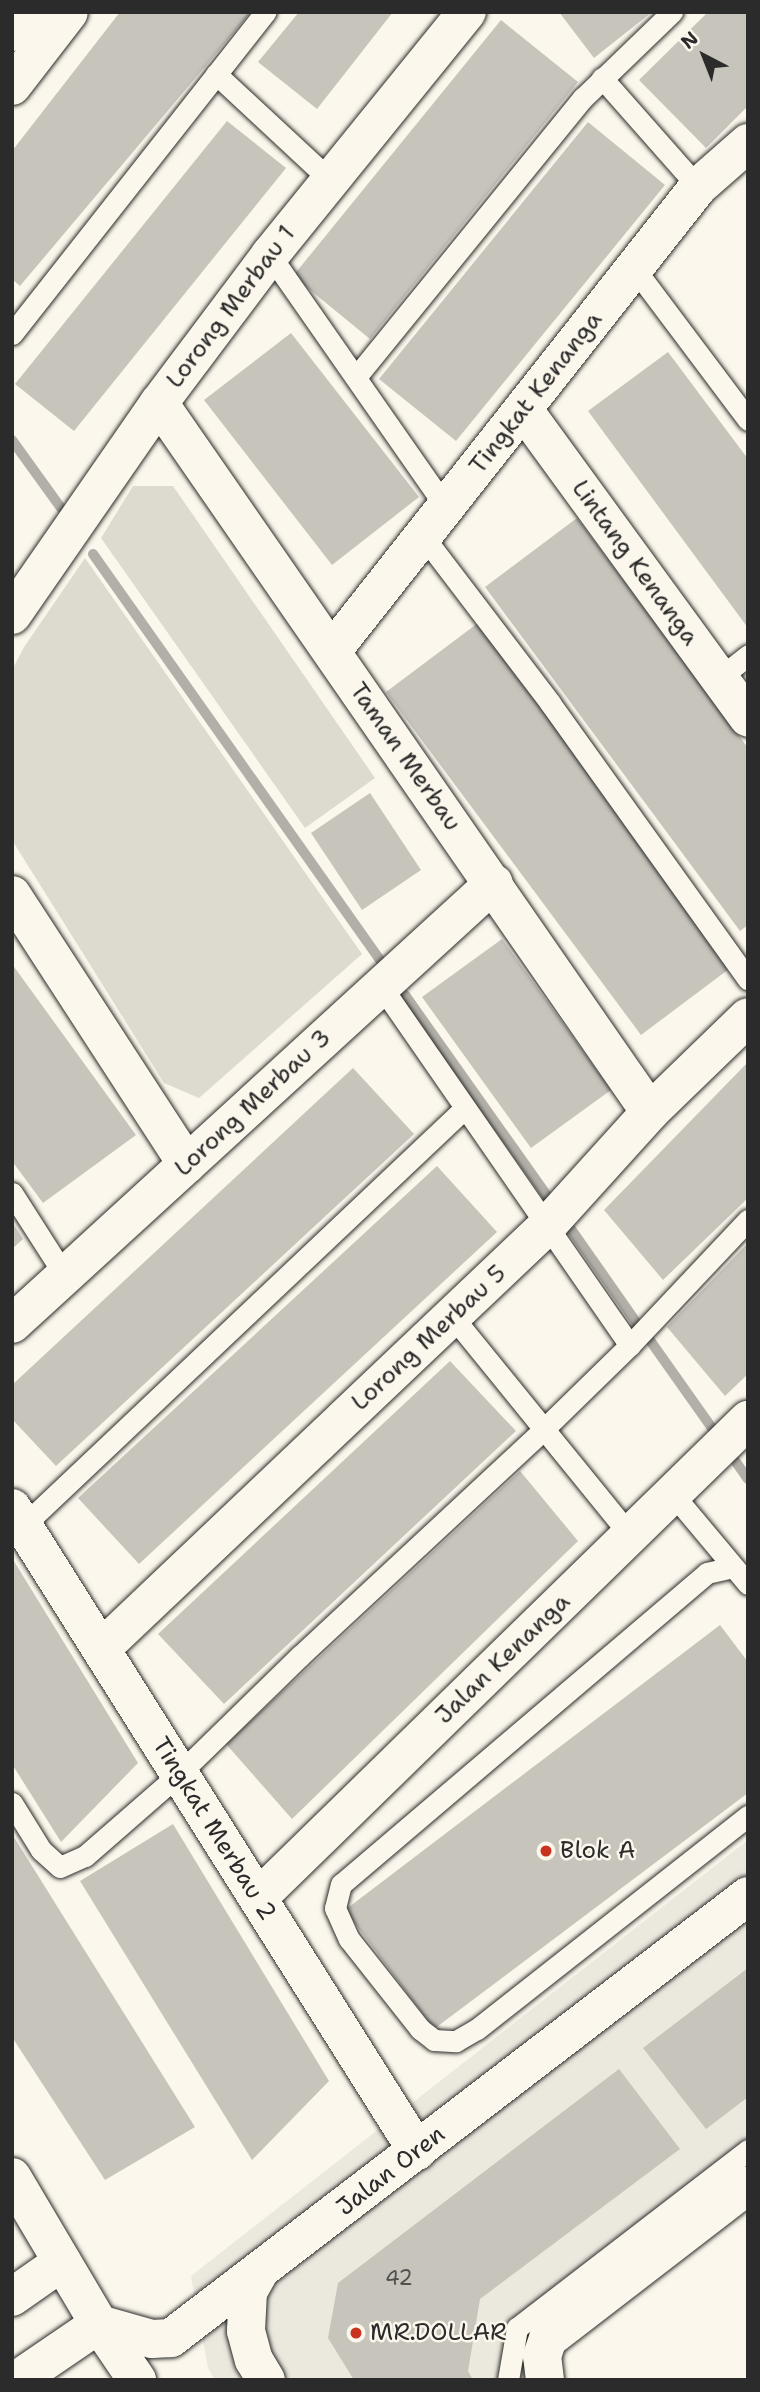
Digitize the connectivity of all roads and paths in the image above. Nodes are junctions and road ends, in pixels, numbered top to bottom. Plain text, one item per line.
1 (28, 12) edge
2 (69, 12) edge
3 (265, 12) edge
4 (467, 12) edge
5 (672, 12) edge
6 (12, 32) edge
7 (216, 74) junction
8 (602, 78) junction
9 (12, 86) edge
10 (747, 145) edge
11 (329, 180) junction
12 (698, 187) junction
13 (270, 255) junction
14 (634, 268) junction
15 (12, 334) edge
16 (356, 377) junction
17 (159, 403) junction
18 (523, 409) junction
19 (748, 420) edge
20 (446, 506) junction
21 (423, 536) junction
22 (12, 615) edge
23 (332, 651) junction
24 (733, 666) edge
25 (748, 718) edge
26 (494, 883) junction
27 (12, 895) edge
28 (748, 979) edge
29 (381, 986) junction
30 (748, 1017) edge
31 (465, 1108) junction
32 (650, 1112) junction
33 (187, 1164) junction
34 (12, 1193) edge
35 (748, 1220) edge
36 (547, 1226) junction
37 (65, 1276) junction
38 (452, 1316) junction
39 (12, 1324) edge
40 (630, 1345) junction
41 (748, 1420) edge
42 (544, 1429) junction
43 (671, 1492) junction
44 (18, 1517) edge
45 (630, 1535) junction
46 (733, 1567) junction
47 (748, 1584) edge
48 (101, 1649) junction
49 (180, 1774) junction
50 (12, 1803) edge
51 (748, 1816) edge
52 (748, 1896) edge
53 (258, 1898) junction
54 (748, 2150) edge
55 (416, 2151) junction
56 (12, 2177) edge
57 (748, 2185) edge
58 (62, 2262) junction
59 (258, 2274) junction
60 (12, 2297) edge
61 (99, 2324) junction
62 (17, 2380) edge
63 (137, 2380) edge
64 (266, 2380) edge
65 (508, 2380) edge
66 (545, 2380) edge

1 - 6 main road
2 - 9 main road
3 - 7 lane
4 - 11 main road, Lorong Merbau 1
5 - 8 lane
7 - 11 lane
7 - 15 lane
8 - 12 lane
8 - 16 lane
10 - 12 main road, Tingkat Kenanga
11 - 13 main road, Lorong Merbau 1
12 - 14 main road, Tingkat Kenanga
13 - 16 lane
13 - 17 main road, Lorong Merbau 1
14 - 18 main road, Tingkat Kenanga
14 - 19 lane
16 - 20 lane
17 - 22 main road, Lorong Merbau 1
17 - 23 main road, Taman Merbau
18 - 20 main road, Tingkat Kenanga
18 - 24 main road, Lintang Kenanga
20 - 21 main road, Tingkat Kenanga
21 - 23 main road, Tingkat Kenanga
21 - 28 lane
23 - 26 main road, Taman Merbau
24 - 25 main road, Lintang Kenanga
26 - 29 main road, Lorong Merbau 3
26 - 32 main road, Taman Merbau
27 - 33 main road
29 - 31 lane
29 - 33 main road, Lorong Merbau 3
30 - 32 main road, Lorong Merbau 5
31 - 36 lane
31 - 44 lane
32 - 36 main road, Lorong Merbau 5
33 - 37 main road, Lorong Merbau 3
34 - 37 lane
35 - 40 lane
36 - 38 main road, Lorong Merbau 5
36 - 40 lane
37 - 39 main road, Lorong Merbau 3
38 - 42 lane
38 - 48 main road, Lorong Merbau 5
40 - 42 lane
41 - 43 main road, Jalan Kenanga
42 - 45 lane
42 - 49 lane
43 - 45 main road, Jalan Kenanga
43 - 46 lane
44 - 48 main road, Tingkat Merbau 2
45 - 53 main road, Jalan Kenanga
46 - 47 lane
46 - 51 lane
48 - 49 main road, Tingkat Merbau 2
49 - 50 lane
49 - 53 main road, Tingkat Merbau 2
52 - 55 main road, Jalan Oren
53 - 55 main road, Tingkat Merbau 2
54 - 65 lane
55 - 59 main road, Jalan Oren
56 - 58 main road
57 - 66 main road
58 - 60 main road
58 - 61 main road
59 - 61 main road, Jalan Oren
59 - 64 main road
61 - 62 main road
61 - 63 main road

